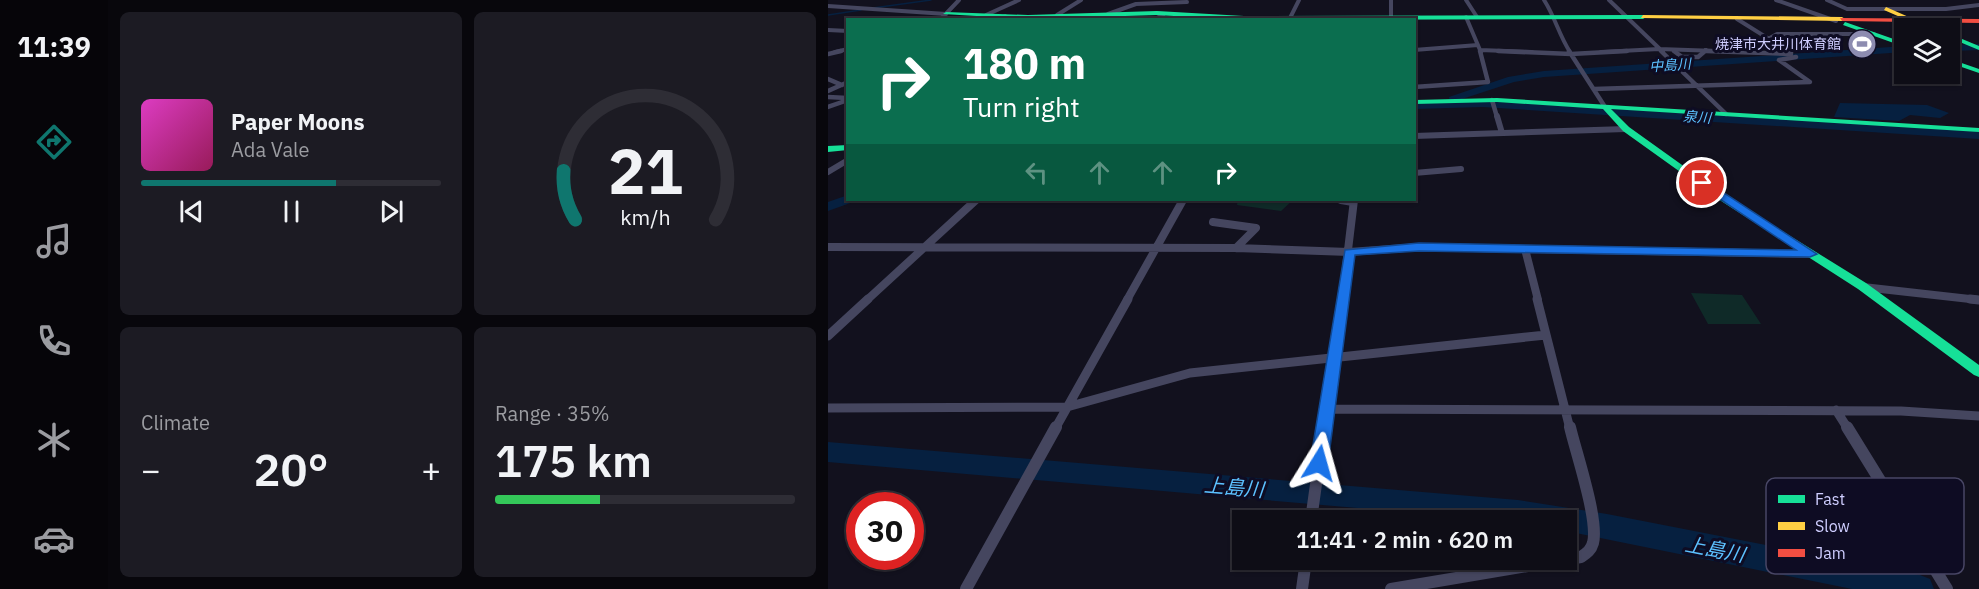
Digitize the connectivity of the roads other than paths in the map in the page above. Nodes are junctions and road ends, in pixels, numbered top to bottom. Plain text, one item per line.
1 (959, 0) edge
2 (1019, 0) edge
3 (1081, 0) edge
4 (1299, 0) edge
5 (1391, 0) edge
6 (1466, 0) edge
7 (1544, 0) edge
8 (1609, 0) edge
9 (1776, 0) edge
10 (1827, 0) edge
11 (1188, 1) edge
12 (829, 2) edge
13 (1979, 5) edge
14 (1886, 9) junction
15 (1108, 14) junction
16 (1066, 16) edge
17 (1164, 16) edge
18 (1554, 16) junction
19 (943, 17) edge
20 (995, 17) edge
21 (1472, 17) junction
22 (1627, 17) junction
23 (1218, 18) edge
24 (1292, 18) edge
25 (1391, 18) edge
26 (1908, 18) edge
27 (1737, 19) junction
28 (1836, 21) junction
29 (1894, 21) edge
30 (1960, 21) edge
31 (1979, 21) edge
32 (828, 29) edge
33 (846, 30) edge
34 (1787, 34) junction
35 (1805, 34) junction
36 (1874, 34) junction
37 (1768, 39) junction
38 (1960, 40) edge
39 (1894, 41) edge
40 (1775, 43) junction
41 (1801, 43) junction
42 (1822, 43) junction
43 (1832, 43) dead end
44 (1479, 47) junction
45 (1976, 47) edge
46 (1659, 49) junction
47 (846, 50) edge
48 (1416, 50) edge
49 (828, 52) edge
50 (1571, 54) junction
51 (1793, 55) junction
52 (1960, 64) edge
53 (1979, 71) edge
54 (828, 79) edge
55 (846, 85) edge
56 (1697, 85) junction
57 (1416, 87) edge
58 (1594, 88) junction
59 (828, 91) edge
60 (828, 98) edge
61 (846, 99) edge
62 (846, 100) edge
63 (1416, 102) edge
64 (1493, 102) junction
65 (828, 107) edge
66 (1607, 110) junction
67 (1726, 114) junction
68 (1626, 129) junction
69 (1979, 130) edge
70 (1502, 133) junction
71 (1416, 136) edge
72 (846, 147) edge
73 (828, 149) edge
74 (846, 160) edge
75 (1461, 169) dead end
76 (828, 172) edge
77 (1416, 173) edge
78 (975, 201) edge
79 (1182, 201) edge
80 (1353, 201) edge
81 (1213, 222) dead end
82 (828, 247) edge
83 (924, 247) junction
84 (1156, 248) junction
85 (1236, 248) junction
86 (1525, 249) junction
87 (1349, 252) junction
88 (1810, 254) junction
89 (1862, 286) junction
90 (1979, 300) edge
91 (1546, 335) junction
92 (828, 336) edge
93 (1334, 358) junction
94 (1979, 372) edge
95 (1067, 407) junction
96 (828, 408) edge
97 (1327, 409) junction
98 (1565, 409) junction
99 (1836, 410) junction
100 (1979, 416) edge
101 (1878, 478) edge
102 (1313, 510) edge
103 (1305, 570) edge
104 (1938, 574) edge
105 (1946, 587) edge
106 (966, 589) edge
107 (1302, 589) edge
108 (1391, 589) edge

1 - 19 street
2 - 20 street
3 - 16 street
4 - 24 street
5 - 25 street
6 - 21 street
7 - 18 street
8 - 22 street
9 - 28 street
10 - 14 street
11 - 15 street
11 - 17 street
12 - 19 street
13 - 14 street
14 - 26 street
15 - 16 street
15 - 17 street
16 - 20 street
17 - 23 street
18 - 21 street
18 - 22 street
18 - 50 street
19 - 20 street
21 - 25 street
21 - 44 street
22 - 27 street
22 - 46 street
23 - 24 street
24 - 25 street
27 - 28 street
27 - 37 street
28 - 29 street
28 - 36 street
30 - 31 street
32 - 33 street
34 - 35 street
34 - 37 street
34 - 41 street
35 - 36 street
35 - 42 street
36 - 39 street
37 - 40 street
38 - 45 street
40 - 41 street
40 - 51 street
41 - 42 street
42 - 43 street
44 - 48 street
44 - 50 street
44 - 57 street
46 - 50 street
46 - 51 street
46 - 56 street
47 - 49 street
50 - 58 street
51 - 56 street
52 - 53 street
54 - 55 street
55 - 59 street
56 - 58 street
56 - 67 street
58 - 66 street
60 - 61 street
62 - 65 street
63 - 64 street
64 - 66 street
64 - 70 street
66 - 67 street
66 - 68 street
67 - 69 street
68 - 70 street
68 - 88 street
70 - 71 street
72 - 73 street
74 - 76 street
75 - 77 street
78 - 83 street
79 - 84 street
80 - 87 street
81 - 85 street
82 - 83 street
83 - 84 street
83 - 92 street
84 - 85 street
84 - 95 street
85 - 87 street
86 - 87 street
86 - 88 street
86 - 91 street
87 - 93 street
88 - 89 street
89 - 90 street
89 - 94 street
91 - 93 street
91 - 98 street
93 - 95 street
93 - 97 street
95 - 96 street
95 - 106 street
97 - 98 street
97 - 102 street
98 - 99 street
98 - 108 street
99 - 100 street
99 - 101 street
103 - 107 street
104 - 105 street

